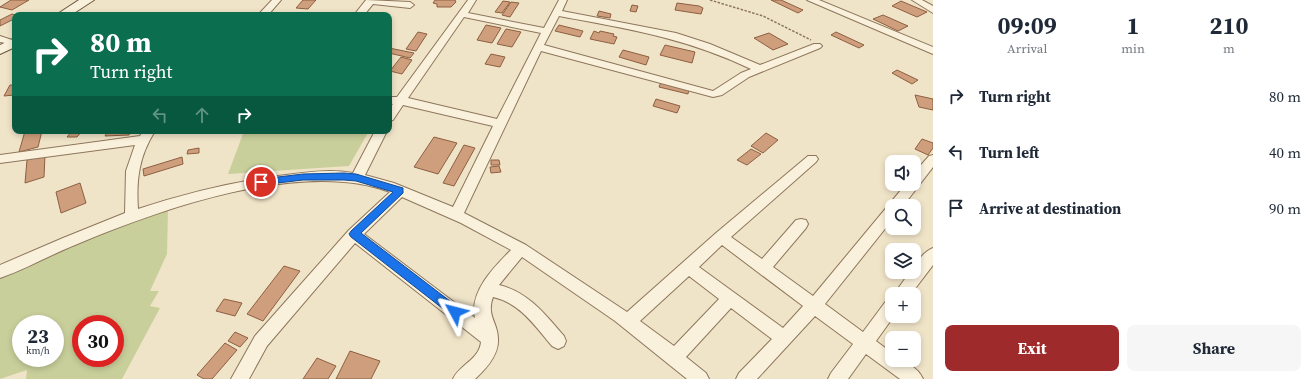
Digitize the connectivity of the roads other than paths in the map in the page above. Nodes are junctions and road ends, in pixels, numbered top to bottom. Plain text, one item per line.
1 (88, 0) edge
2 (277, 0) edge
3 (371, 0) edge
4 (472, 0) edge
5 (563, 0) edge
6 (811, 0) edge
7 (916, 0) edge
8 (410, 5) dead end
9 (933, 10) edge
10 (67, 12) edge
11 (266, 12) edge
12 (361, 12) edge
13 (557, 13) junction
14 (461, 14) junction
15 (547, 31) junction
16 (9, 41) edge
17 (817, 46) road end
18 (539, 47) junction
19 (0, 50) edge
20 (933, 51) edge
21 (759, 69) junction
22 (394, 101) edge
23 (501, 124) junction
24 (379, 134) edge
25 (146, 136) edge
26 (0, 159) edge
27 (812, 159) dead end
28 (932, 160) edge
29 (921, 173) edge
30 (356, 177) junction
31 (400, 191) junction
32 (907, 191) edge
33 (900, 199) edge
34 (457, 214) junction
35 (132, 215) junction
36 (885, 219) edge
37 (801, 224) dead end
38 (354, 234) junction
39 (721, 237) junction
40 (520, 249) junction
41 (933, 254) edge
42 (688, 267) junction
43 (763, 268) junction
44 (0, 272) edge
45 (907, 287) edge
46 (489, 289) junction
47 (730, 298) junction
48 (814, 306) junction
49 (885, 315) edge
50 (628, 321) junction
51 (784, 338) junction
52 (490, 340) junction
53 (558, 341) dead end
54 (864, 342) junction
55 (676, 357) junction
56 (911, 378) edge
57 (240, 379) edge
58 (462, 379) edge
59 (700, 379) edge
60 (745, 379) edge
61 (837, 379) edge

1 - 10 street
2 - 11 street
3 - 8 street
3 - 12 street
4 - 14 street
5 - 13 street
6 - 20 street
7 - 9 street
13 - 15 street
13 - 21 street
14 - 15 street
14 - 22 street
15 - 18 street
16 - 19 street
17 - 21 street
18 - 21 street
18 - 23 street
22 - 23 street
23 - 34 street
24 - 30 street
25 - 26 street
25 - 35 street
27 - 39 street
28 - 29 street
30 - 31 street
30 - 35 street
31 - 34 street
31 - 38 street
32 - 33 street
34 - 40 street
35 - 44 street
36 - 48 street
37 - 43 street
38 - 52 street
38 - 57 street
39 - 42 street
39 - 43 street
40 - 46 street
40 - 50 street
41 - 45 street
42 - 47 street
42 - 50 street
43 - 48 street
46 - 52 street
46 - 53 street
47 - 51 street
47 - 55 street
48 - 51 street
48 - 54 street
49 - 54 street
50 - 55 street
51 - 60 street
52 - 58 street
54 - 56 street
54 - 61 street
55 - 59 street

